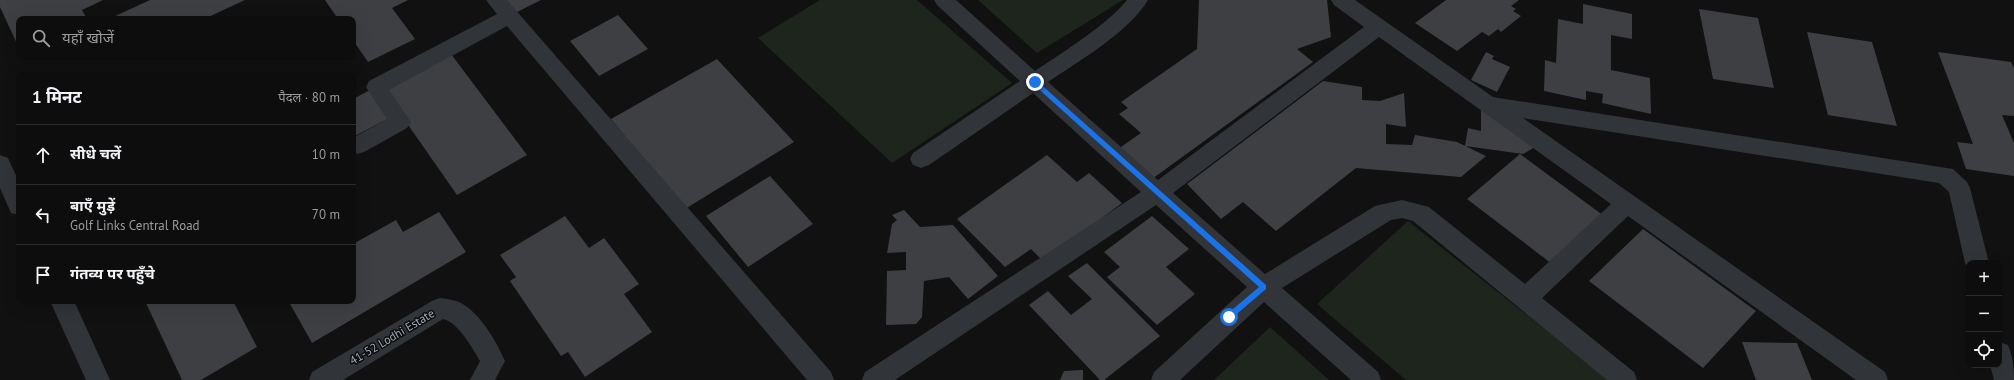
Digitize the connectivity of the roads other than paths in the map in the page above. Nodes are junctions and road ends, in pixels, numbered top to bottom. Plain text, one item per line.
1 (944, 0) edge
2 (1138, 0) edge
3 (1356, 4) edge
4 (503, 8) edge
5 (1378, 27) junction
6 (1035, 82) junction
7 (1487, 104) junction
8 (358, 145) dead end
9 (921, 159) dead end
10 (0, 164) edge
11 (1157, 194) junction
12 (16, 199) edge
13 (1627, 203) junction
14 (1976, 260) edge
15 (1264, 287) junction
16 (1525, 299) junction
17 (63, 304) edge
18 (2002, 365) edge
19 (98, 380) edge
20 (321, 380) edge
21 (482, 380) edge
22 (822, 380) edge
23 (874, 380) edge
24 (1163, 380) edge
25 (1369, 380) edge
26 (1625, 380) edge
27 (1876, 380) edge
28 (2006, 380) edge

1 - 6 street
2 - 6 street
3 - 5 street
4 - 8 street
4 - 22 street
5 - 7 street
5 - 11 street
6 - 9 street
6 - 11 street
7 - 13 street
7 - 14 street
10 - 12 street
11 - 15 street
11 - 23 street
13 - 16 street
13 - 27 street
15 - 16 street
15 - 24 street
15 - 25 street
16 - 26 street
17 - 19 street
18 - 28 street
20 - 21 street, 41-52 Lodhi Estate

